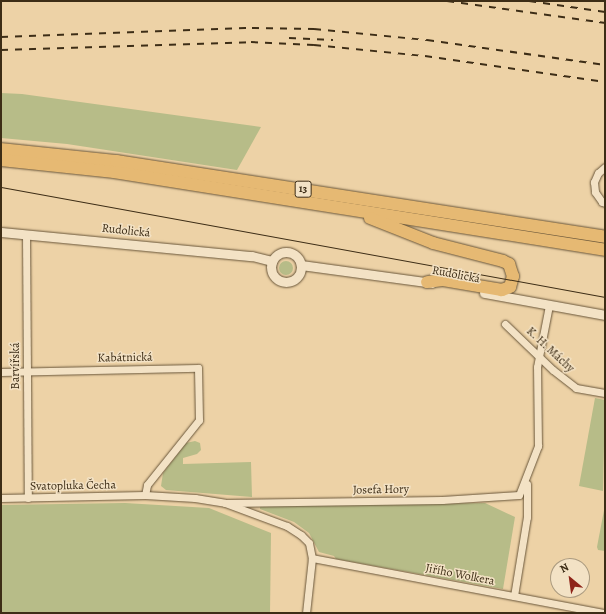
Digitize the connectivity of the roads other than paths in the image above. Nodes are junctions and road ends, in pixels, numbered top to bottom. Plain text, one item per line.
1 (1, 149) edge
2 (1, 160) edge
3 (605, 167) edge
4 (605, 203) edge
5 (342, 209) junction
6 (1, 232) edge
7 (26, 234) junction
8 (605, 237) edge
9 (605, 250) edge
10 (272, 261) junction
11 (301, 265) junction
12 (427, 282) junction
13 (549, 305) junction
14 (605, 315) edge
15 (505, 324) dead end
16 (540, 355) junction
17 (27, 370) junction
18 (1, 372) edge
19 (605, 393) edge
20 (527, 480) junction
21 (145, 495) junction
22 (1, 498) edge
23 (28, 498) junction
24 (225, 503) junction
25 (312, 558) junction
26 (514, 596) junction
27 (306, 613) edge
28 (604, 613) edge

1 - 8 highway, 13
2 - 5 highway, 13
3 - 4 street
5 - 9 highway, 13
5 - 12 highway
6 - 7 street, Rudolická
7 - 10 street, Rudolická
7 - 17 street, Barvířská
10 - 11 street
10 - 11 street
11 - 12 street, Rudolická
12 - 13 street, Rudolická
13 - 14 street, Rudolická
13 - 16 street, Josefa Hory
15 - 16 street, K. H. Máchy
16 - 19 street, K. H. Máchy
16 - 20 street, Josefa Hory
17 - 18 street, Kabátnická
17 - 21 street, Kabátnická
17 - 23 street, Barvířská
20 - 24 street, Josefa Hory
20 - 26 street, Josefa Hory
21 - 23 street, Svatopluka Čecha
21 - 24 street, Svatopluka Čecha
22 - 23 street, Svatopluka Čecha
24 - 25 street, Svatopluka Čecha
25 - 26 street, Jiřího Wolkera
25 - 27 street
26 - 28 street, Jiřího Wolkera

